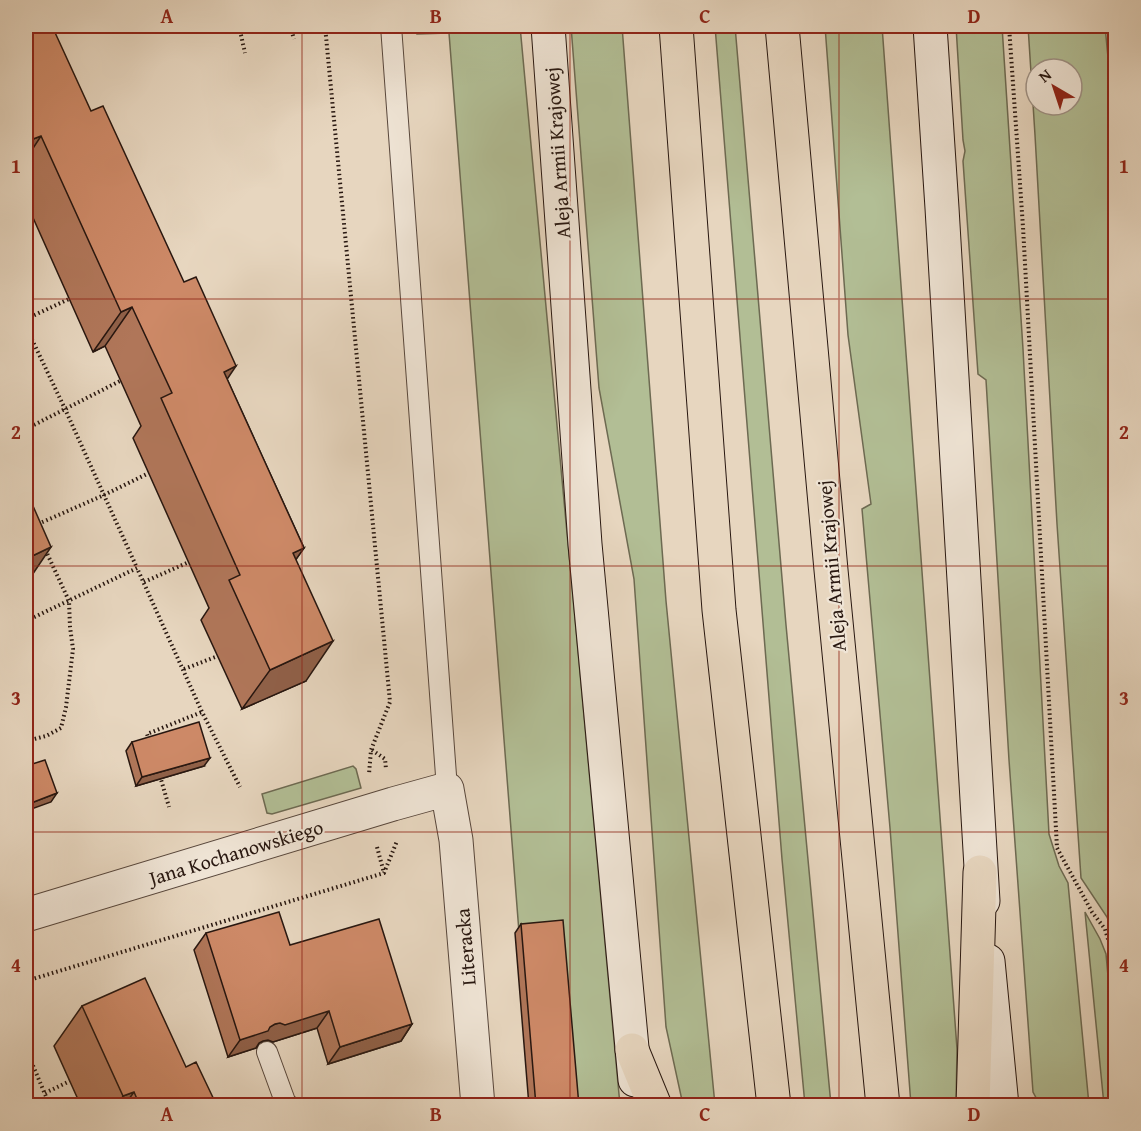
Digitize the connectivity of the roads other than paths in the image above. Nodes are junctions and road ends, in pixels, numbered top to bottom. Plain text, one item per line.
1 (390, 26) edge
2 (548, 26) edge
3 (676, 26) edge
4 (782, 26) edge
5 (930, 26) edge
6 (447, 789) junction
7 (980, 872) junction
8 (26, 915) edge
9 (632, 1050) junction
10 (267, 1052) edge
11 (290, 1106) edge
12 (478, 1106) edge
13 (638, 1106) edge
14 (655, 1106) edge
15 (774, 1106) edge
16 (883, 1106) edge
17 (973, 1106) edge
18 (1002, 1106) edge

1 - 6 lane
2 - 9 main road, Aleja Armii Krajowej
3 - 15 highway
4 - 16 highway, Aleja Armii Krajowej
5 - 7 main road
6 - 8 main road, Jana Kochanowskiego
6 - 12 main road, Literacka
7 - 17 highway
7 - 18 main road
9 - 13 main road, Aleja Armii Krajowej
9 - 14 highway
10 - 11 lane

